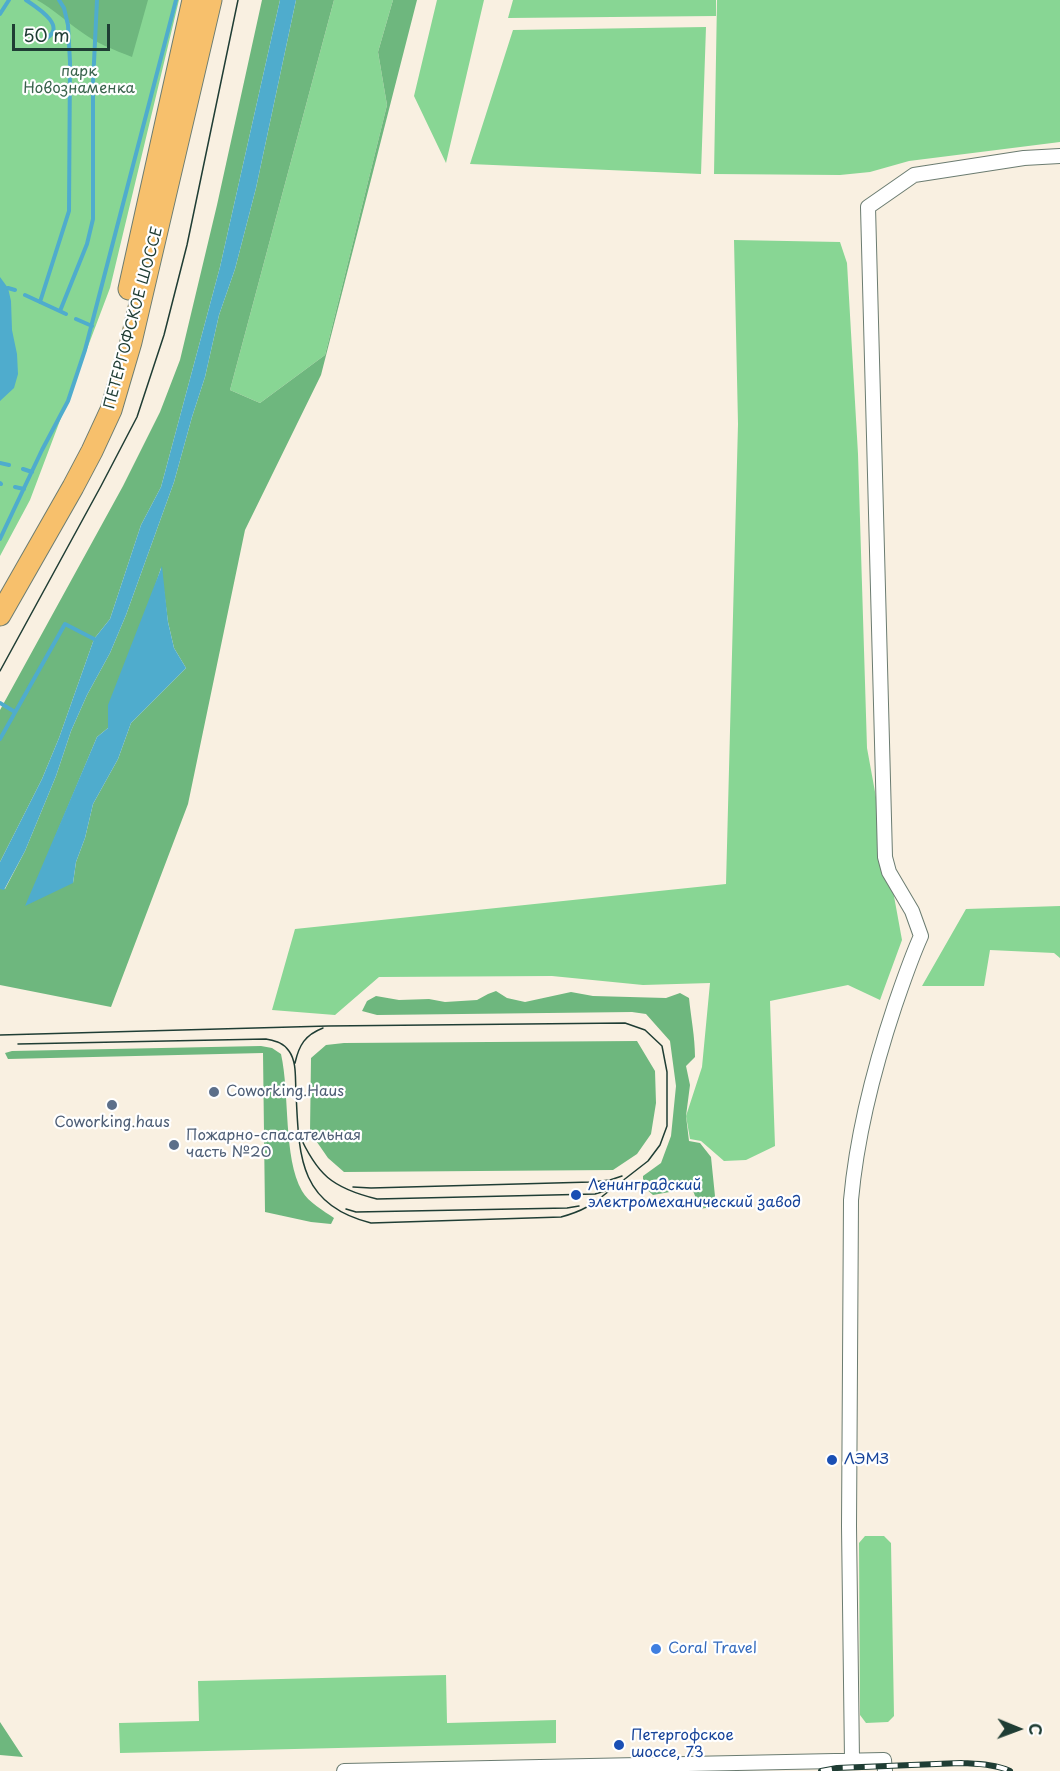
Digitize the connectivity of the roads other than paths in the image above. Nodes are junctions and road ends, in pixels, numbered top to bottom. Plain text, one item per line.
1 (194, 0) edge
2 (211, 0) edge
3 (1060, 156) edge
4 (0, 586) edge
5 (0, 615) edge
6 (852, 1760) junction
7 (344, 1771) edge
8 (885, 1771) edge

1 - 4 main road, ПЕТЕРГОФСКОЕ ШОССЕ
2 - 5 main road, ПЕТЕРГОФСКОЕ ШОССЕ
3 - 6 street
6 - 7 street
6 - 8 street

